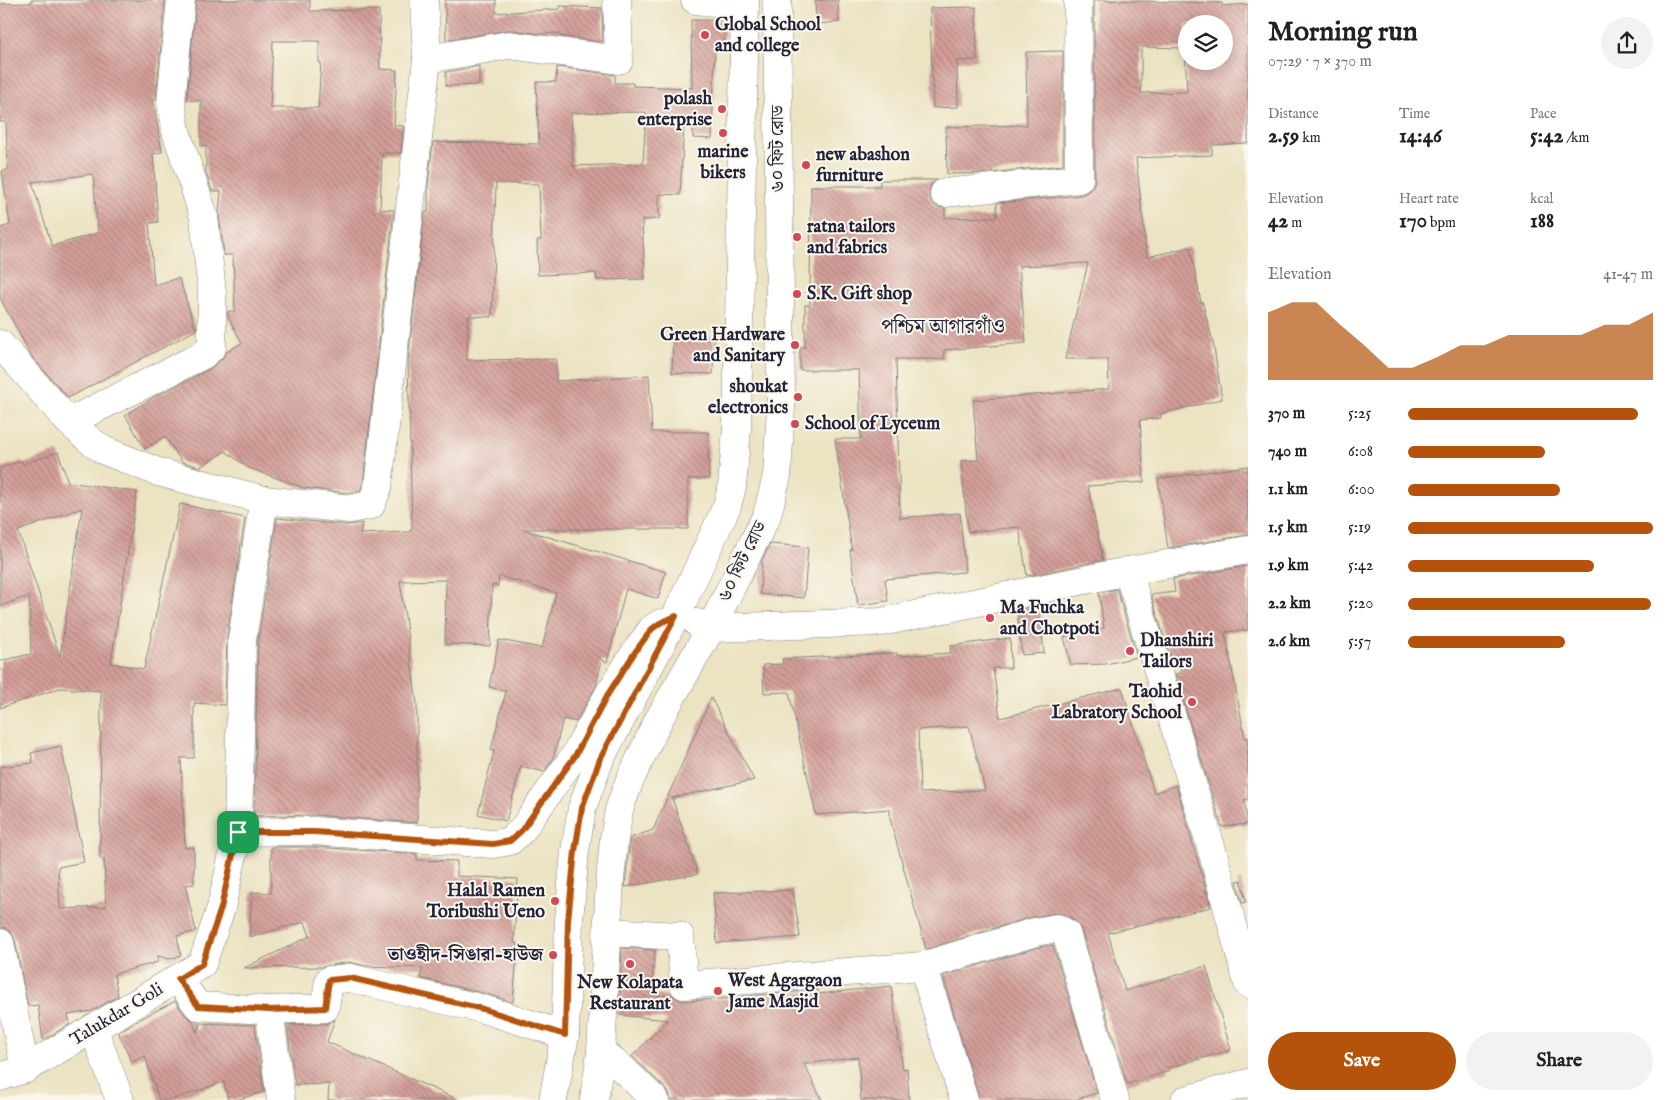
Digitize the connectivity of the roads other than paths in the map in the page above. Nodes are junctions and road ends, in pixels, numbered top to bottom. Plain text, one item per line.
1 (181, 0) edge
2 (424, 0) edge
3 (617, 0) edge
4 (694, 0) edge
5 (777, 0) edge
6 (1078, 0) edge
7 (745, 2) edge
8 (427, 59) junction
9 (944, 193) dead end
10 (0, 344) edge
11 (69, 422) junction
12 (264, 500) junction
13 (1248, 550) edge
14 (1128, 571) junction
15 (676, 616) junction
16 (711, 628) junction
17 (238, 832) junction
18 (608, 932) junction
19 (0, 943) edge
20 (923, 966) junction
21 (178, 979) junction
22 (1248, 984) edge
23 (269, 1010) junction
24 (93, 1028) junction
25 (565, 1035) junction
26 (601, 1052) junction
27 (12, 1073) edge
28 (1248, 1083) edge
29 (120, 1100) edge
30 (281, 1100) edge
31 (553, 1100) edge
32 (594, 1100) edge
33 (655, 1100) edge
34 (964, 1100) edge
35 (1115, 1100) edge
36 (1185, 1100) edge

1 - 11 street
2 - 8 street
3 - 8 street
4 - 7 street
5 - 16 street, ৬০ ফিট রোড
6 - 9 street
7 - 15 street, ৬০ ফিট রোড
8 - 12 street
10 - 11 street
11 - 12 street
12 - 17 street, Talukdar Goli
13 - 14 street
14 - 16 street
14 - 22 street
15 - 16 street
15 - 17 street
15 - 25 street, ৬০ ফিট রোড
16 - 18 street, ৬০ ফিট রোড
17 - 21 street, Talukdar Goli
18 - 20 street
18 - 26 street, ৬০ ফিট রোড
19 - 27 street
20 - 34 street
20 - 35 street
21 - 23 street
21 - 24 street, Talukdar Goli
23 - 25 street
23 - 30 street
24 - 27 street, Talukdar Goli
24 - 29 street
25 - 31 street, ৬০ ফিট রোড
26 - 32 street, ৬০ ফিট রোড
26 - 33 street
28 - 36 street

